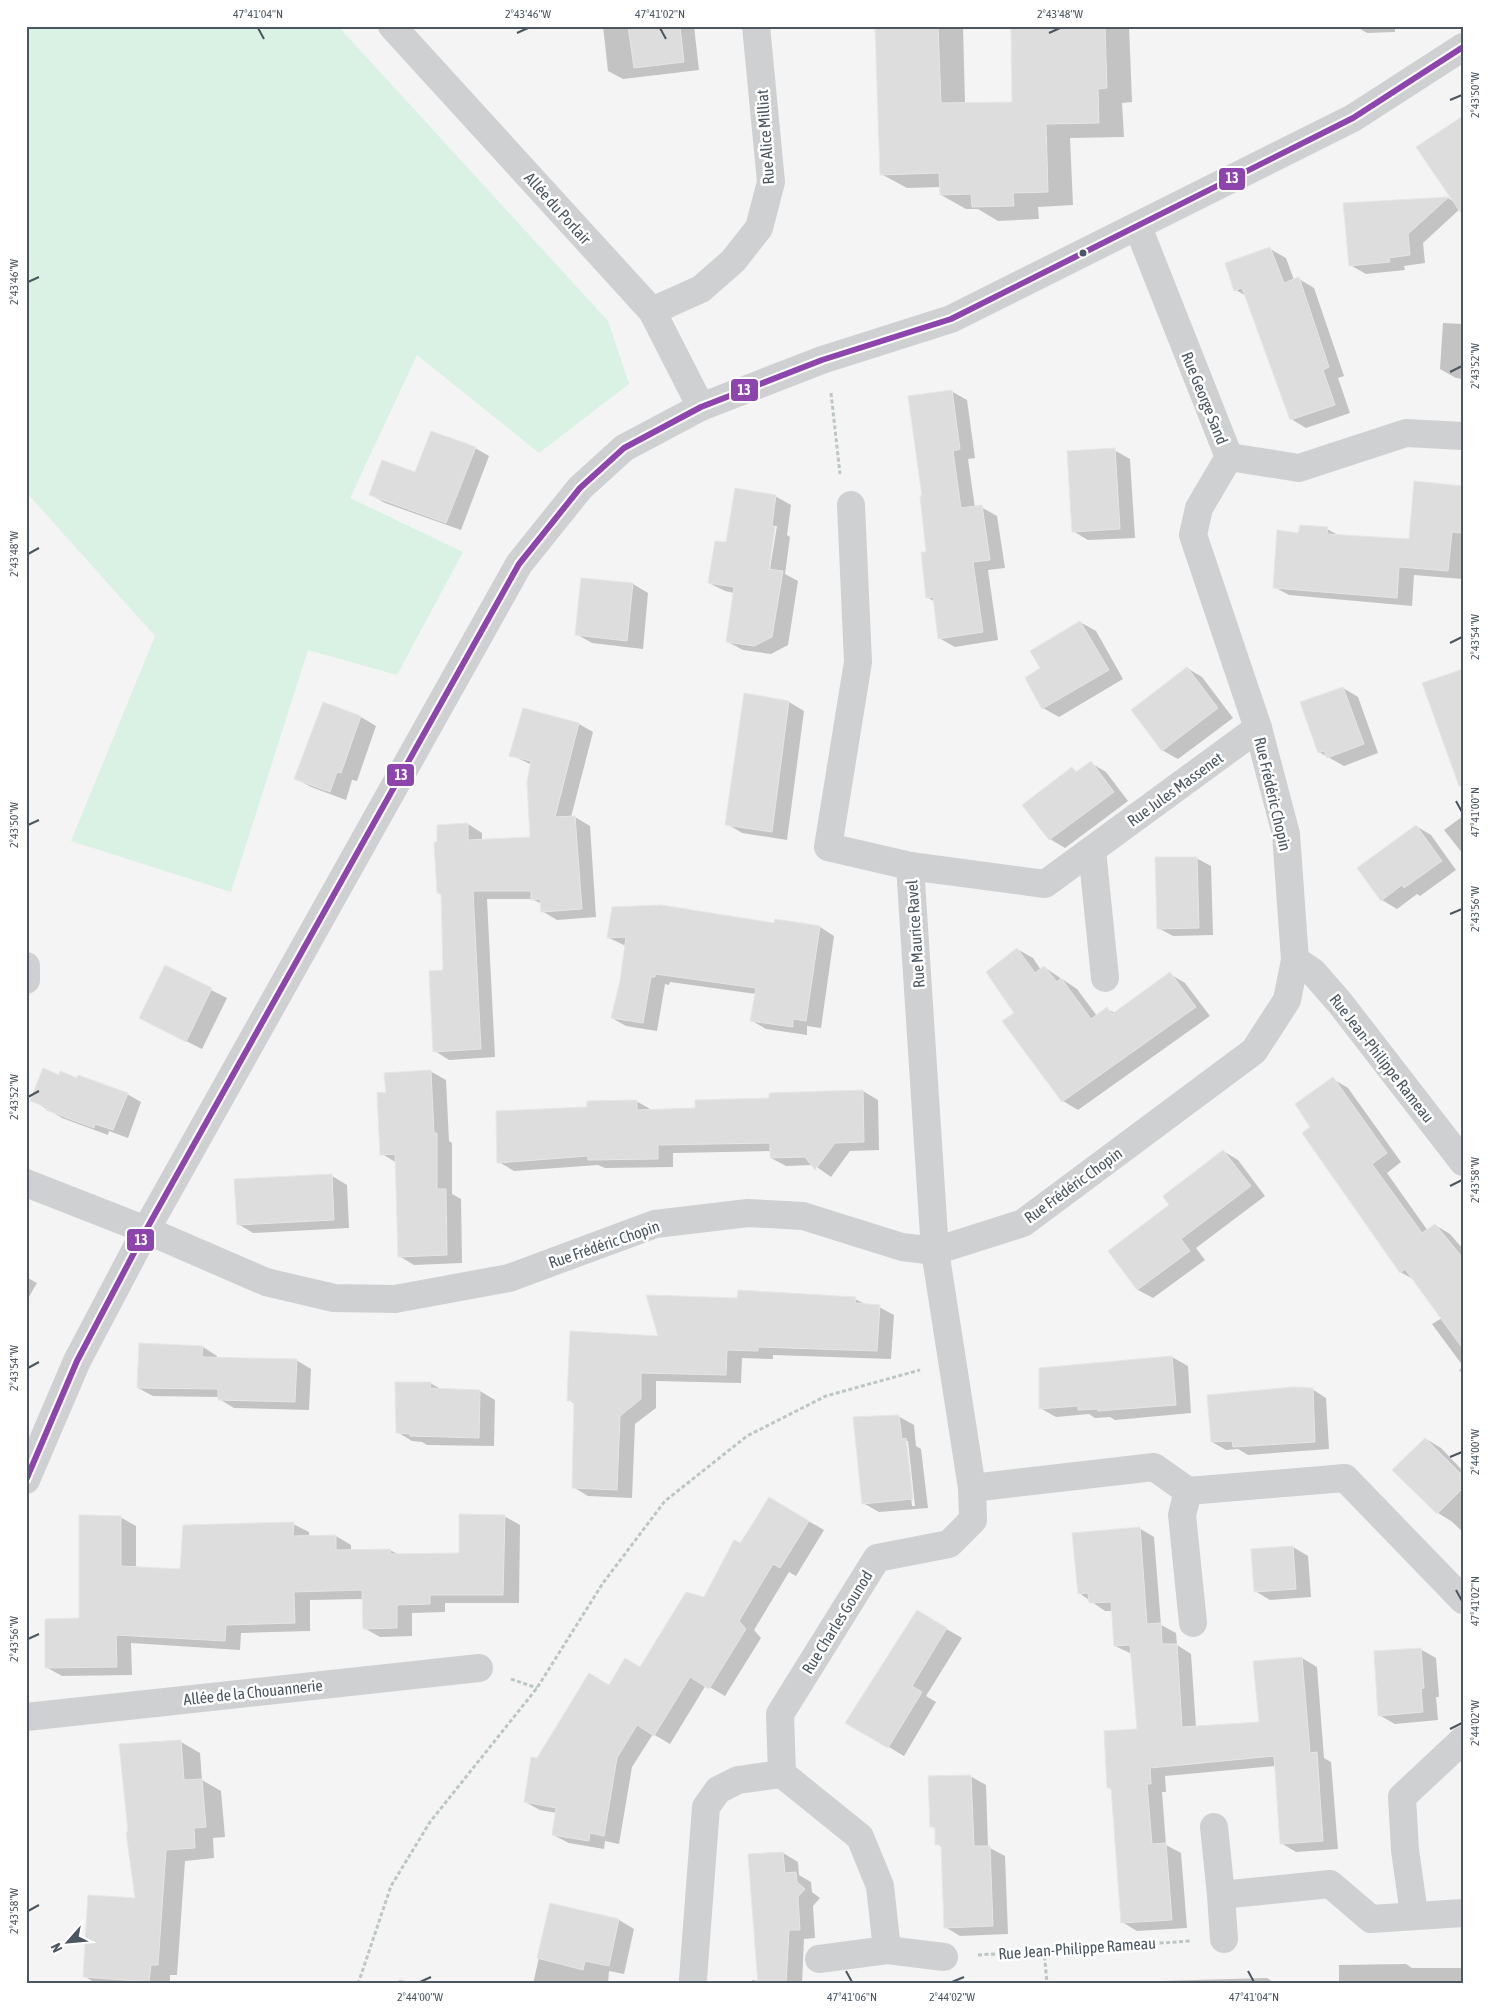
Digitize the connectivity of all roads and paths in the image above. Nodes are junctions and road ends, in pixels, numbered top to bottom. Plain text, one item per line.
1 (392, 26) edge
2 (756, 26) edge
3 (1463, 47) edge
4 (1138, 227) junction
5 (652, 311) junction
6 (822, 360) junction
7 (701, 406) junction
8 (1463, 436) edge
9 (1229, 457) junction
10 (851, 505) joint
11 (1258, 728) junction
12 (1092, 850) junction
13 (910, 866) junction
14 (1295, 960) junction
15 (26, 966) edge
16 (1105, 978) dead end
17 (26, 980) edge
18 (1463, 1162) edge
19 (26, 1182) edge
20 (146, 1230) junction
21 (935, 1251) junction
22 (952, 1362) junction
23 (26, 1480) edge
24 (972, 1488) junction
25 (1188, 1491) junction
26 (1463, 1600) edge
27 (1193, 1623) dead end
28 (479, 1668) dead end
29 (26, 1717) edge
30 (1463, 1740) edge
31 (782, 1774) junction
32 (1214, 1827) dead end
33 (1221, 1895) junction
34 (1463, 1913) edge
35 (1414, 1914) junction
36 (1224, 1939) joint
37 (887, 1950) junction
38 (1044, 1950) junction
39 (944, 1957) joint
40 (819, 1959) dead end
41 (693, 1979) dead end
42 (358, 1984) edge
43 (1048, 1984) edge

1 - 5 street, Allée du Porlair
2 - 5 street, Rue Alice Milliat
3 - 4 street
4 - 6 street
4 - 9 street, Rue George Sand
5 - 7 street, Allée du Porlair
6 - 7 street
6 - 10 path
7 - 20 street
8 - 9 street, Rue George Sand
9 - 11 street, Rue Frédéric Chopin
10 - 13 street, Rue Maurice Ravel
11 - 12 street, Rue Jules Massenet
11 - 14 street, Rue Frédéric Chopin
12 - 13 street, Rue Jules Massenet
12 - 16 street
13 - 21 street, Rue Maurice Ravel
14 - 18 street, Rue Jean-Philippe Rameau
14 - 21 street, Rue Frédéric Chopin
15 - 17 street
19 - 20 street, Rue Frédéric Chopin
20 - 21 street, Rue Frédéric Chopin
20 - 23 street
21 - 22 street, Rue Charles Gounod
22 - 24 street, Rue Charles Gounod
22 - 42 path
24 - 25 street
24 - 31 street, Rue Charles Gounod
25 - 26 street
25 - 27 street
28 - 29 street, Allée de la Chouannerie
30 - 35 street
31 - 37 street
31 - 41 street
32 - 33 street
33 - 35 street
33 - 36 street
34 - 35 street
36 - 38 path, Rue Jean-Philippe Rameau
37 - 39 street
37 - 40 street
38 - 39 path, Rue Jean-Philippe Rameau
38 - 43 path

